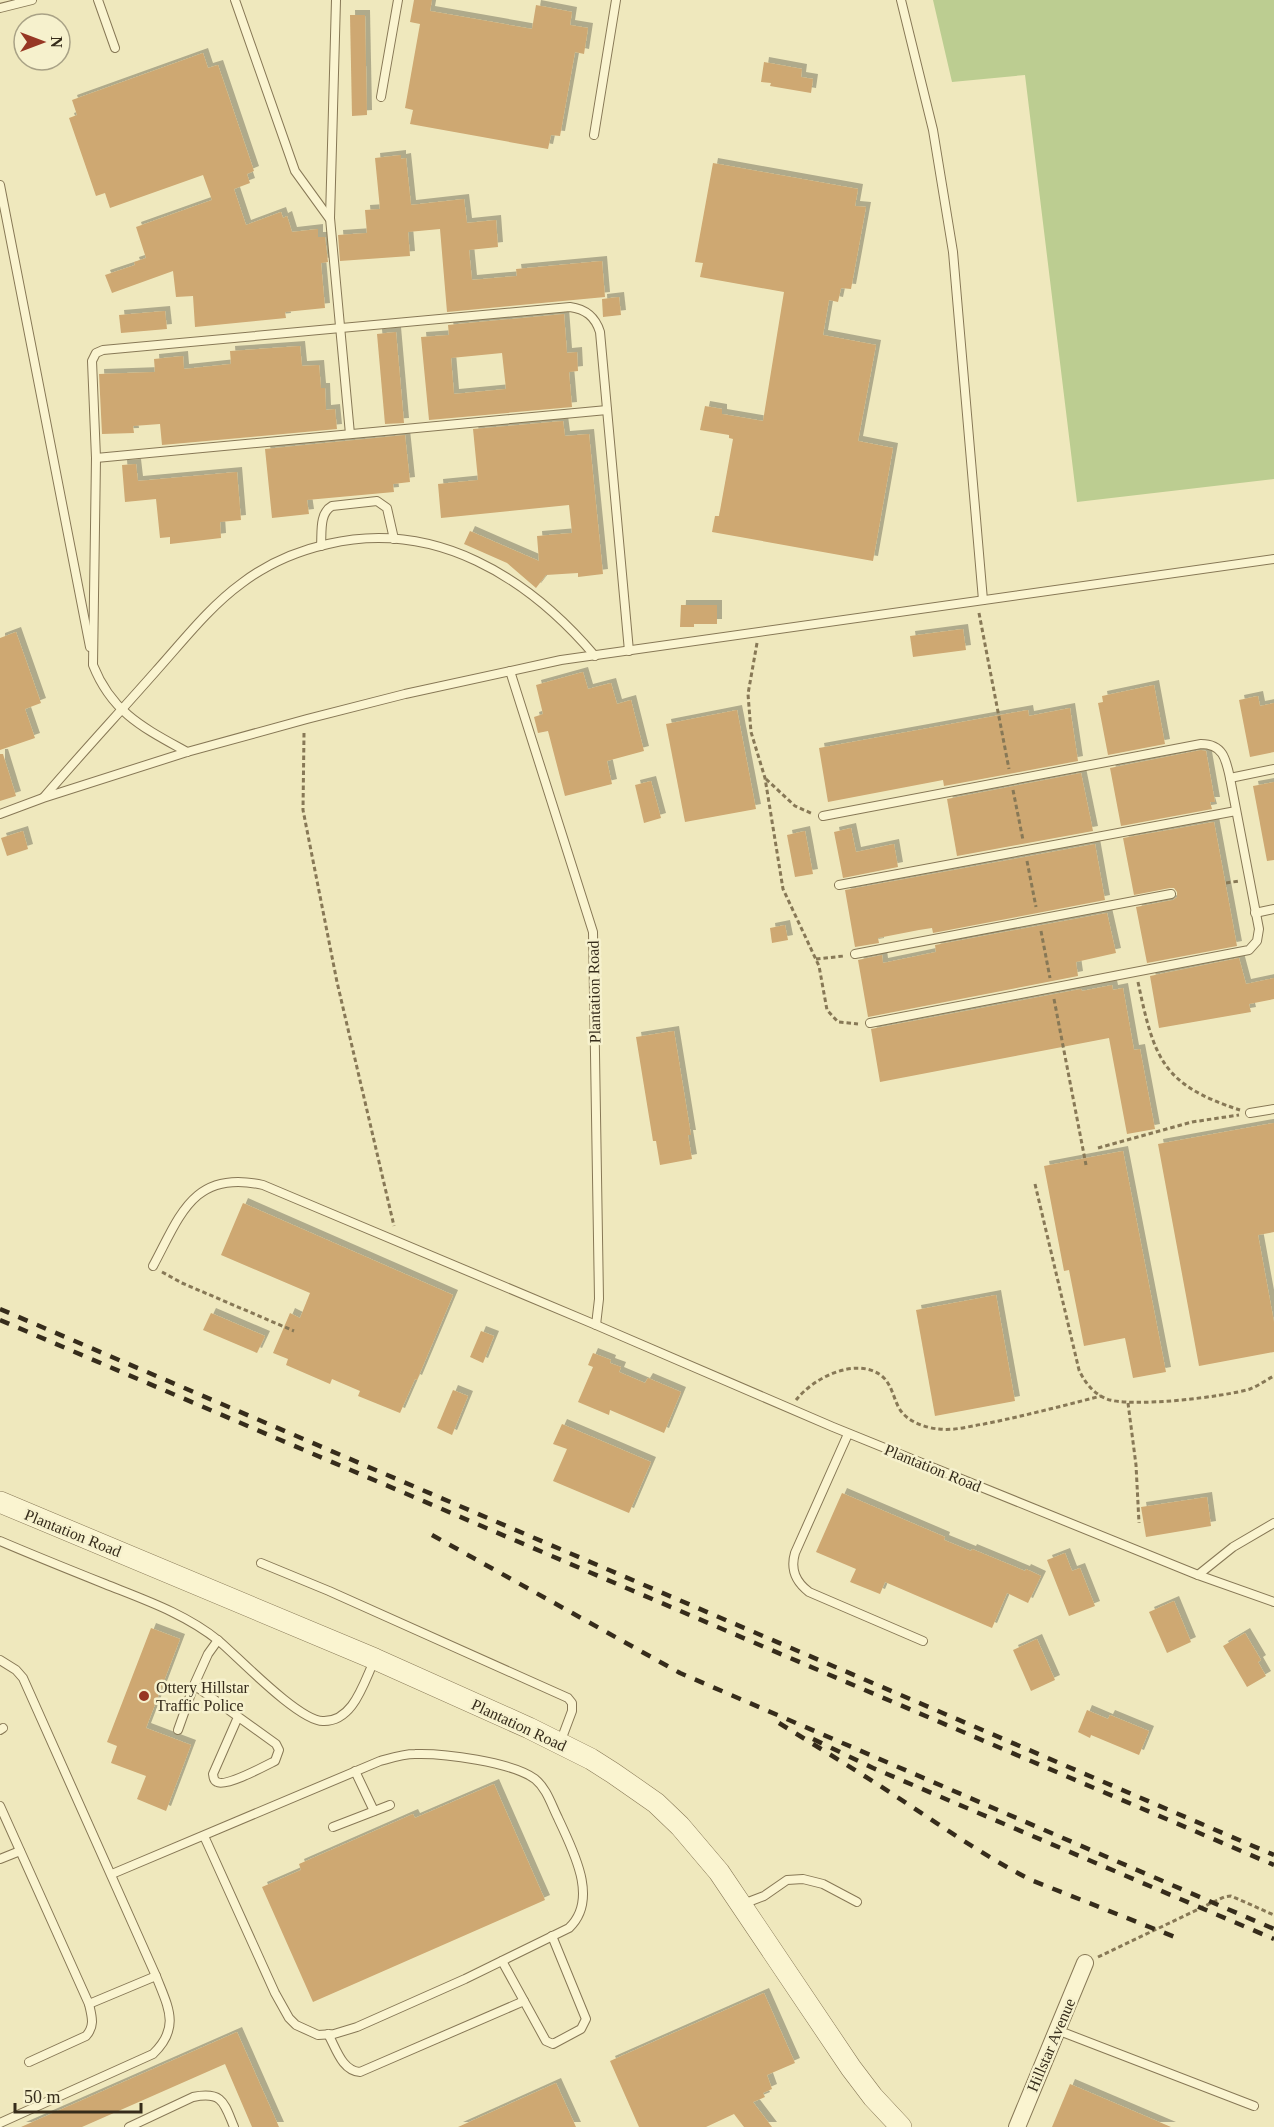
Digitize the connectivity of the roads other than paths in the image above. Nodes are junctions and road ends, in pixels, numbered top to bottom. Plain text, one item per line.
1 (32, 0) edge
2 (98, 0) edge
3 (235, 0) edge
4 (336, 0) edge
5 (398, 0) edge
6 (616, 0) edge
7 (901, 0) edge
8 (0, 8) edge
9 (116, 48) dead end
10 (381, 97) dead end
11 (594, 135) dead end
12 (0, 185) edge
13 (330, 218) junction
14 (340, 328) junction
15 (607, 410) junction
16 (350, 434) junction
17 (96, 458) junction
18 (394, 539) junction
19 (321, 546) junction
20 (1274, 559) edge
21 (980, 601) junction
22 (629, 651) junction
23 (595, 656) junction
24 (93, 665) junction
25 (510, 671) junction
26 (122, 709) junction
27 (187, 752) junction
28 (1274, 769) edge
29 (1230, 777) junction
30 (43, 798) junction
31 (1236, 811) junction
32 (0, 814) edge
33 (823, 816) road end
34 (839, 885) dead end
35 (1172, 894) dead end
36 (1274, 909) edge
37 (1255, 913) junction
38 (855, 954) road end
39 (870, 1023) road end
40 (1274, 1109) edge
41 (1250, 1113) road end
42 (153, 1266) road end
43 (596, 1325) junction
44 (848, 1434) junction
45 (0, 1502) edge
46 (1274, 1523) edge
47 (0, 1541) edge
48 (261, 1563) dead end
49 (1198, 1575) junction
50 (1274, 1602) edge
51 (218, 1640) junction
52 (922, 1641) dead end
53 (375, 1659) junction
54 (0, 1660) edge
55 (194, 1685) junction
56 (238, 1717) junction
57 (178, 1730) dead end
58 (560, 1744) junction
59 (355, 1772) junction
60 (390, 1805) dead end
61 (0, 1806) edge
62 (374, 1811) junction
63 (333, 1827) dead end
64 (204, 1836) junction
65 (20, 1851) junction
66 (0, 1859) edge
67 (112, 1874) junction
68 (857, 1902) dead end
69 (742, 1905) junction
70 (552, 1936) junction
71 (502, 1961) junction
72 (1085, 1963) road end
73 (156, 1976) junction
74 (524, 2001) junction
75 (89, 2004) junction
76 (1057, 2030) junction
77 (328, 2034) junction
78 (29, 2062) dead end
79 (1254, 2106) dead end
80 (0, 2123) edge
81 (129, 2127) edge
82 (234, 2127) edge
83 (900, 2127) edge
84 (1017, 2127) edge

1 - 8 lane
2 - 9 lane
3 - 13 lane
4 - 13 lane
5 - 10 lane
6 - 11 lane
7 - 21 lane
12 - 24 lane
13 - 14 lane
14 - 15 lane
14 - 16 lane
14 - 17 lane
15 - 16 lane
15 - 22 lane
16 - 17 lane
17 - 24 lane
18 - 19 lane
18 - 19 lane
18 - 23 lane
19 - 26 lane
20 - 21 lane
21 - 22 lane
22 - 23 lane
23 - 25 lane
24 - 26 lane
25 - 27 lane
25 - 43 lane, Plantation Road
26 - 27 lane
26 - 30 lane
27 - 30 lane
28 - 29 lane
29 - 31 lane
29 - 33 lane
30 - 32 lane
31 - 34 lane
31 - 37 lane
35 - 38 lane
36 - 37 lane
37 - 39 lane
40 - 41 lane
42 - 43 lane, Plantation Road
43 - 44 lane, Plantation Road
44 - 49 lane, Plantation Road
44 - 52 lane
45 - 53 street, Plantation Road
46 - 49 lane
47 - 51 lane
48 - 58 lane
49 - 50 lane, Plantation Road
51 - 53 lane
51 - 55 lane
53 - 58 street, Plantation Road
54 - 67 lane
55 - 56 lane
55 - 57 lane
56 - 56 lane
58 - 69 street, Plantation Road
59 - 62 lane
59 - 64 lane
59 - 70 lane
60 - 62 lane
61 - 65 lane
62 - 63 lane
64 - 67 lane
64 - 77 lane
65 - 66 lane
65 - 75 lane
67 - 73 lane
68 - 69 lane
69 - 83 street, Plantation Road
70 - 71 lane
70 - 74 lane
71 - 74 lane
71 - 77 lane
72 - 76 street, Hillstar Avenue
73 - 75 lane
73 - 80 lane
74 - 77 lane
75 - 78 lane
76 - 79 lane
76 - 84 street, Hillstar Avenue
81 - 82 lane

